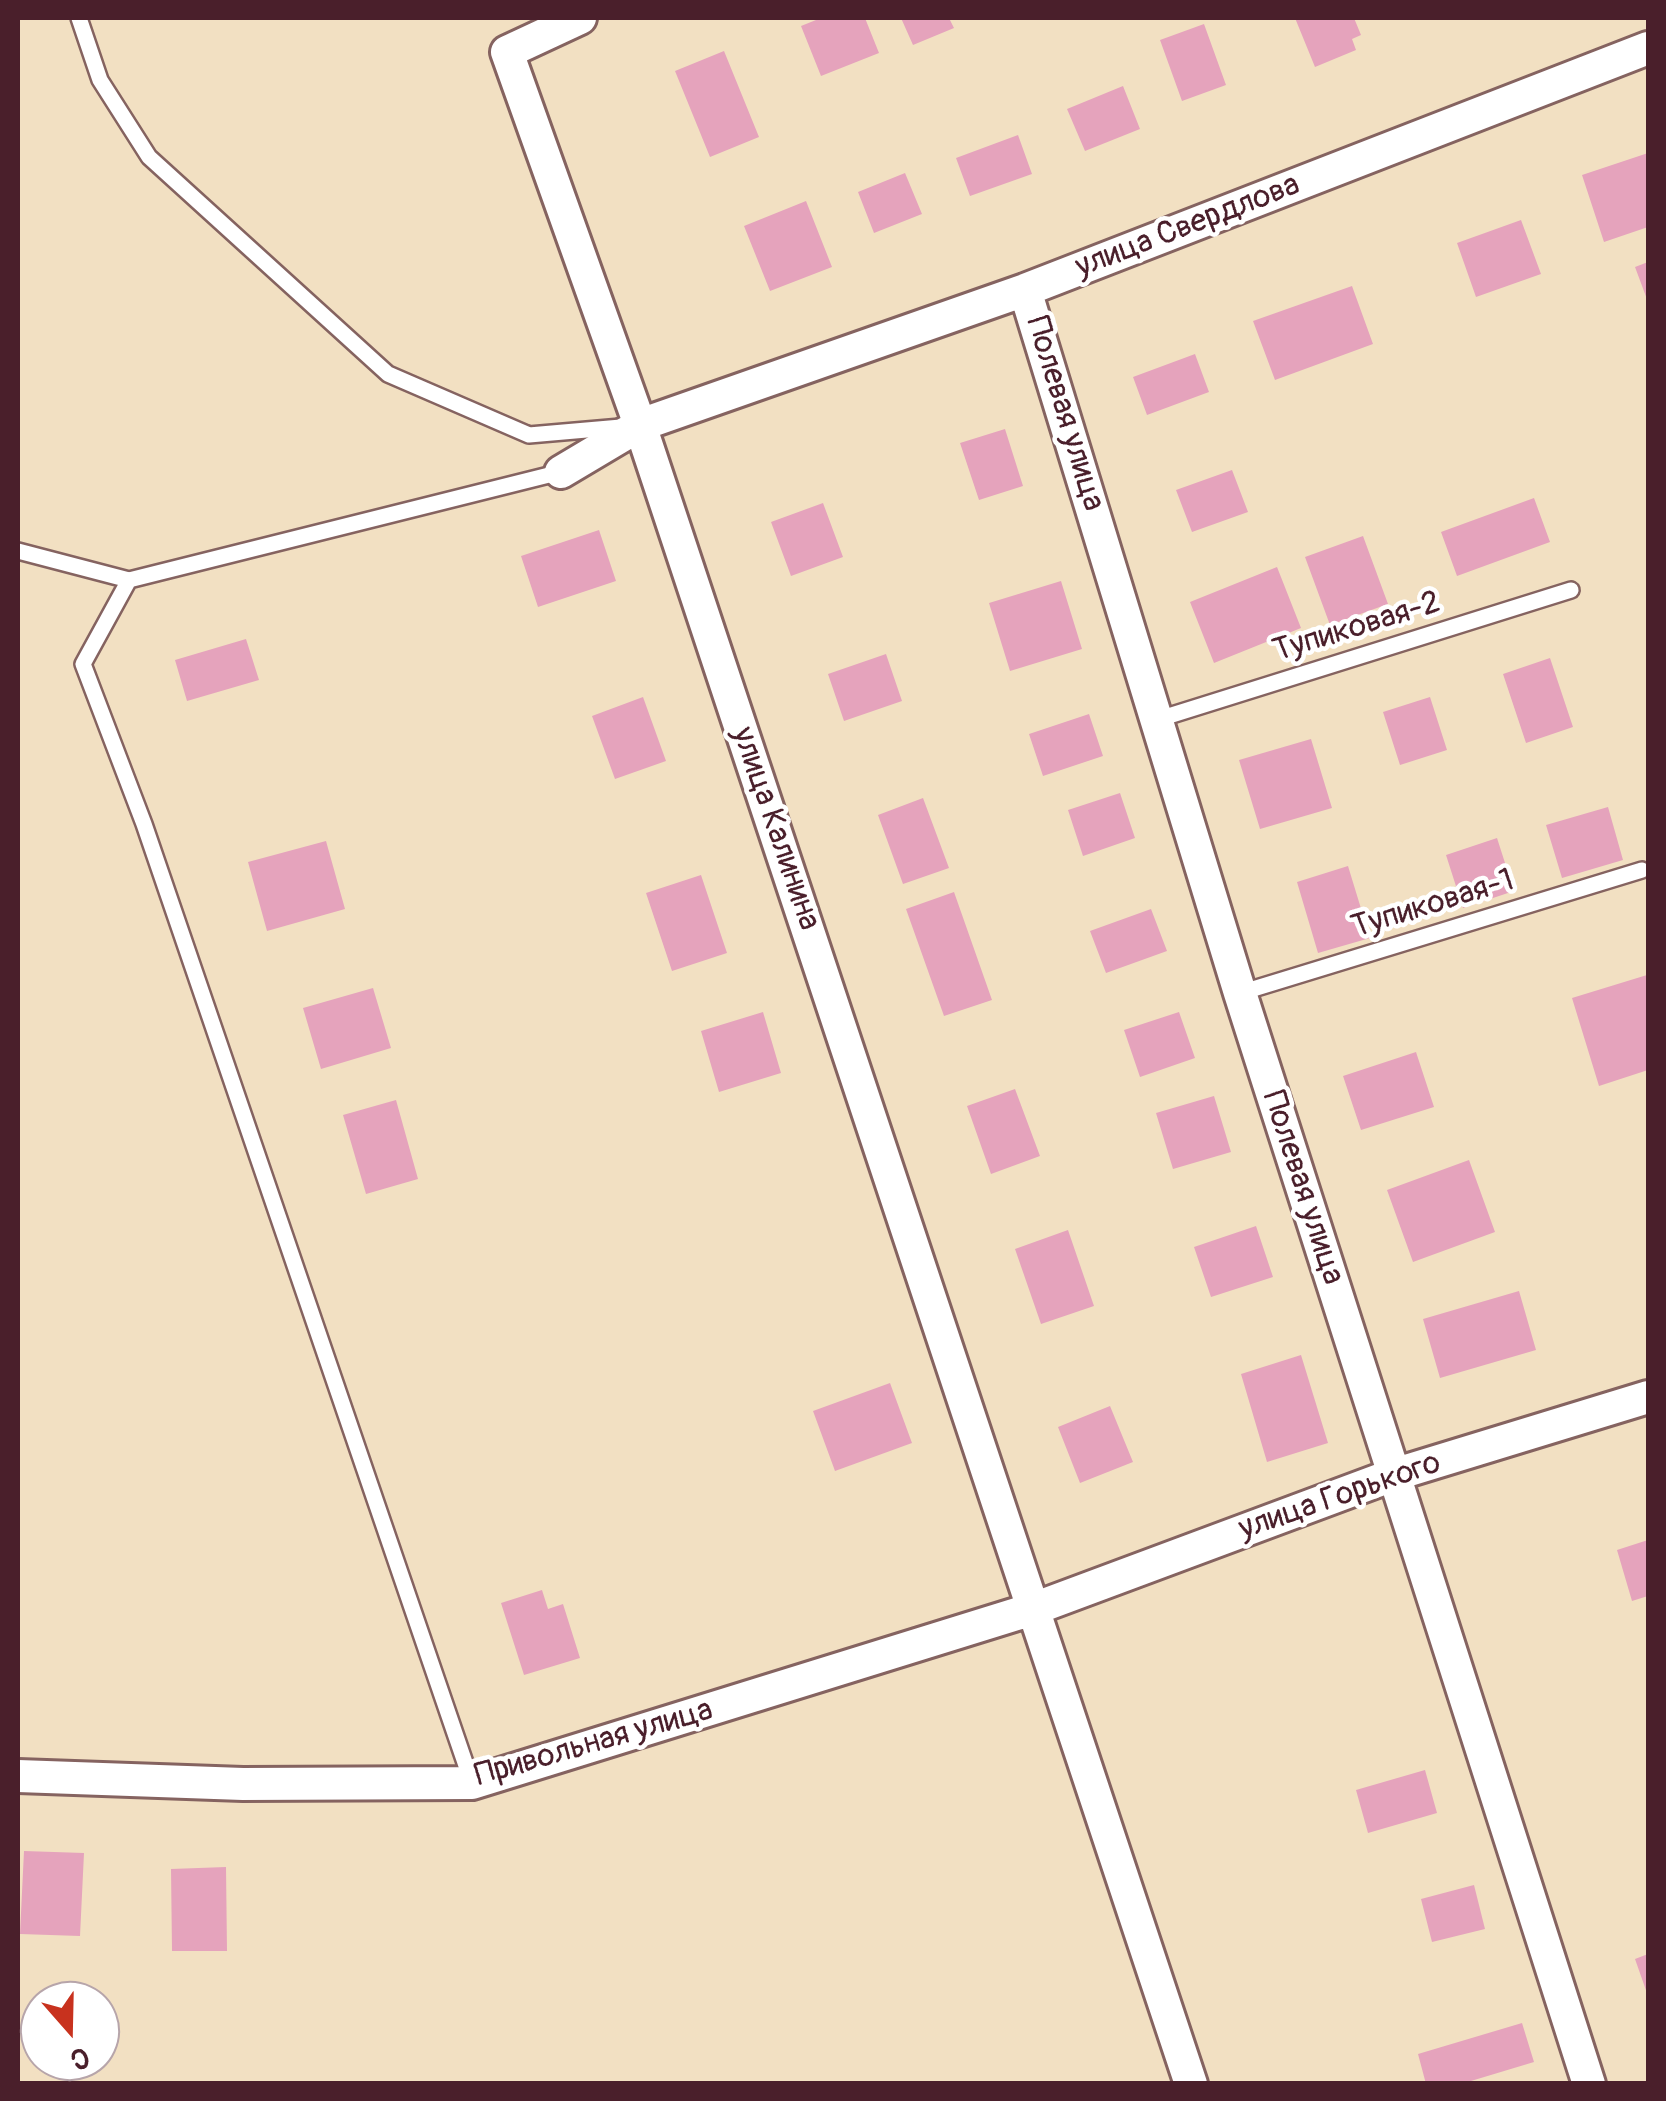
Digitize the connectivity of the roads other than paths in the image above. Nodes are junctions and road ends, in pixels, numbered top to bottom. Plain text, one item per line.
1 (78, 18) edge
2 (580, 18) edge
3 (1648, 48) edge
4 (1026, 290) junction
5 (640, 426) junction
6 (561, 472) joint
7 (18, 551) edge
8 (129, 580) junction
9 (1571, 590) dead end
10 (1160, 719) junction
11 (1642, 870) dead end
12 (1240, 993) junction
13 (1648, 1397) edge
14 (1393, 1475) junction
15 (1036, 1608) junction
16 (18, 1776) edge
17 (472, 1783) junction
18 (1191, 2084) edge
19 (1589, 2084) edge

1 - 5 lane
2 - 5 street, улица Калинина
3 - 4 street, улица Свердлова
4 - 5 street, улица Свердлова
4 - 10 street, Полевая улица
5 - 6 street, улица Свердлова
5 - 15 street, улица Калинина
6 - 8 lane
7 - 8 lane
8 - 17 lane
9 - 10 lane, Тупиковая-2
10 - 12 street, Полевая улица
11 - 12 lane, Тупиковая-1
12 - 14 street, Полевая улица
13 - 14 street, улица Горького
14 - 15 street, улица Горького
14 - 19 street, Полевая улица
15 - 17 street, Привольная улица
15 - 18 street, улица Калинина
16 - 17 street, Привольная улица

